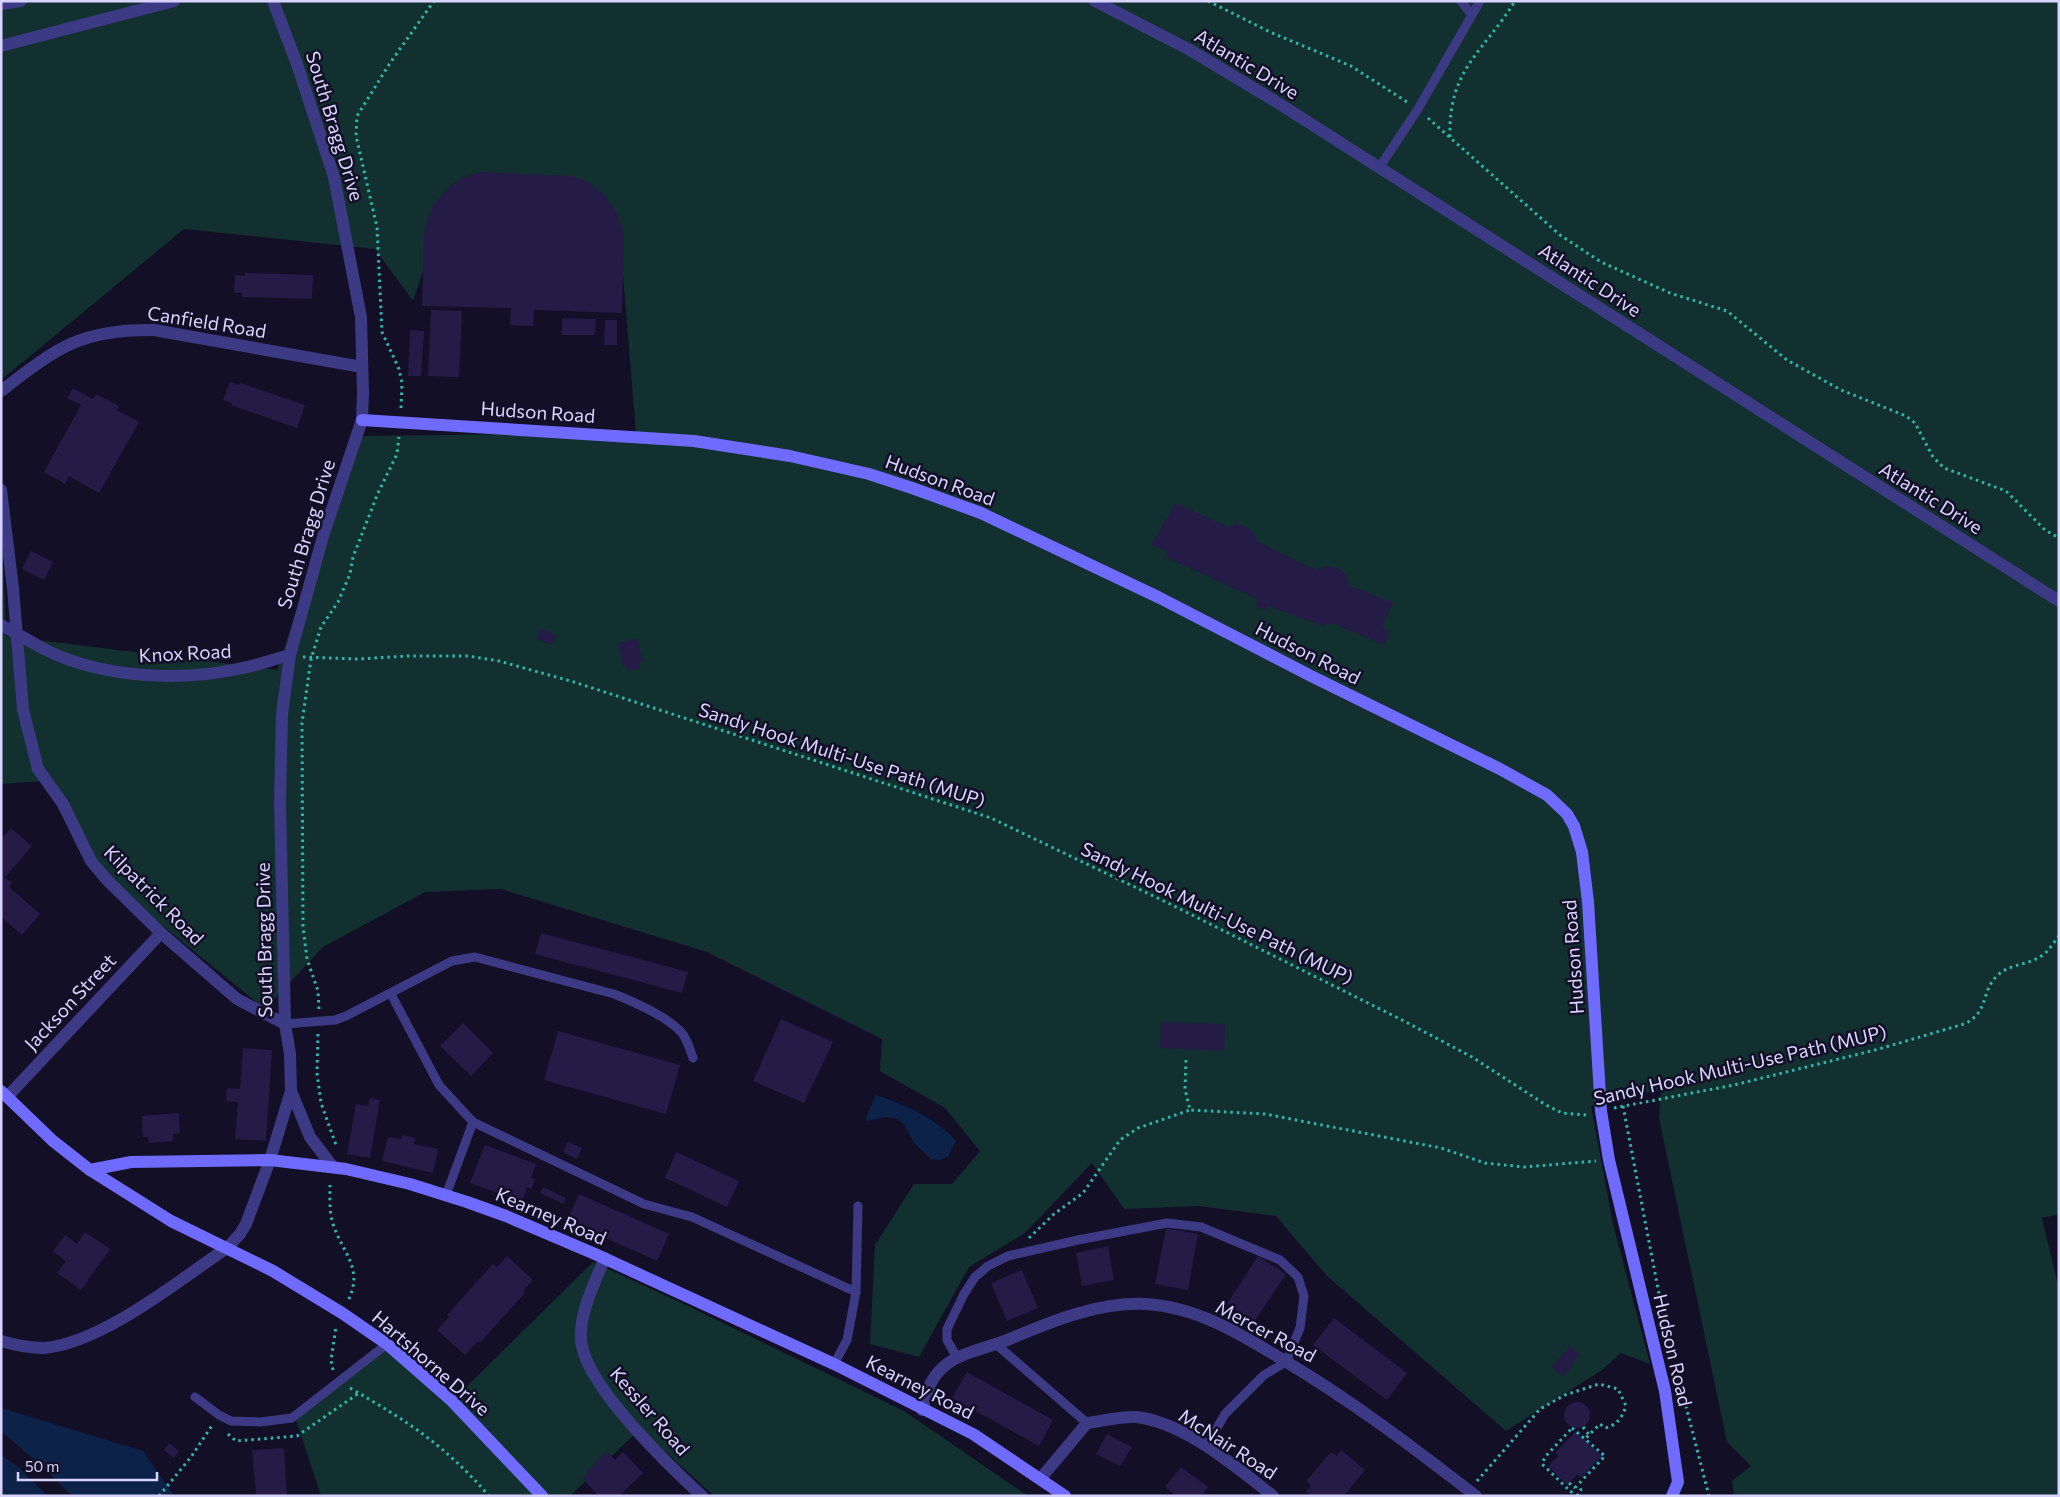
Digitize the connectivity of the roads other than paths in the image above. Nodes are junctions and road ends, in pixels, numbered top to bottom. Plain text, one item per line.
1 (21, 1) edge
2 (174, 1) edge
3 (273, 1) edge
4 (1096, 1) edge
5 (1461, 1) edge
6 (1480, 1) edge
7 (1, 4) edge
8 (1471, 14) junction
9 (1, 46) edge
10 (1379, 168) junction
11 (362, 367) junction
12 (1, 391) edge
13 (362, 420) junction
14 (1, 490) edge
15 (2059, 601) edge
16 (1, 624) edge
17 (17, 633) junction
18 (290, 655) junction
19 (161, 933) junction
20 (391, 994) junction
21 (285, 1024) junction
22 (693, 1058) dead end
23 (291, 1091) junction
24 (4, 1094) edge
25 (473, 1122) junction
26 (270, 1160) junction
27 (333, 1167) junction
28 (90, 1170) junction
29 (446, 1195) junction
30 (858, 1206) dead end
31 (228, 1247) junction
32 (605, 1258) junction
33 (856, 1292) junction
34 (1, 1341) edge
35 (387, 1344) junction
36 (997, 1344) junction
37 (956, 1356) junction
38 (1286, 1362) junction
39 (834, 1364) junction
40 (195, 1396) dead end
41 (922, 1410) junction
42 (1086, 1423) junction
43 (1206, 1447) junction
44 (1041, 1478) junction
45 (1678, 1482) junction
46 (1472, 1493) edge
47 (542, 1496) edge
48 (702, 1496) edge
49 (1065, 1496) edge
50 (1272, 1496) edge
51 (1672, 1496) edge
52 (1683, 1496) edge

1 - 7 street
2 - 9 street
3 - 11 street, South Bragg Drive
4 - 10 street, Atlantic Drive
5 - 8 lane
6 - 8 lane
8 - 10 lane
10 - 15 street, Atlantic Drive
11 - 12 street, Canfield Road
11 - 13 street, South Bragg Drive
13 - 18 street, South Bragg Drive
13 - 45 street, Hudson Road
14 - 17 street, Kilpatrick Road
16 - 17 street, Knox Road
17 - 18 street, Knox Road
17 - 19 street, Kilpatrick Road
18 - 21 street, South Bragg Drive
19 - 21 street, Kilpatrick Road
19 - 24 street, Jackson Street
20 - 21 lane
20 - 22 lane
20 - 25 lane
21 - 23 street, South Bragg Drive
23 - 26 street, South Bragg Drive
23 - 27 street, South Bragg Drive
24 - 28 street
25 - 29 lane
25 - 33 lane
26 - 27 street, Kearney Road
26 - 28 street, Kearney Road
26 - 31 street, South Bragg Drive
27 - 29 street, Kearney Road
28 - 31 street, Hartshorne Drive
29 - 32 street, Kearney Road
30 - 33 lane
31 - 34 street
31 - 35 street, Hartshorne Drive
32 - 39 street, Kearney Road
32 - 48 street, Kessler Road
33 - 39 lane
35 - 40 lane
35 - 47 street, Hartshorne Drive
36 - 37 street, Mercer Road
36 - 38 street, Mercer Road
36 - 42 lane
37 - 38 lane
37 - 41 street, Mercer Road
38 - 43 lane
38 - 46 street, Mercer Road
39 - 41 street, Kearney Road
41 - 44 street, Kearney Road
42 - 43 street, McNair Road
42 - 44 street
43 - 50 street, McNair Road
44 - 49 street, Kearney Road
45 - 51 street
45 - 52 street, Hudson Road

